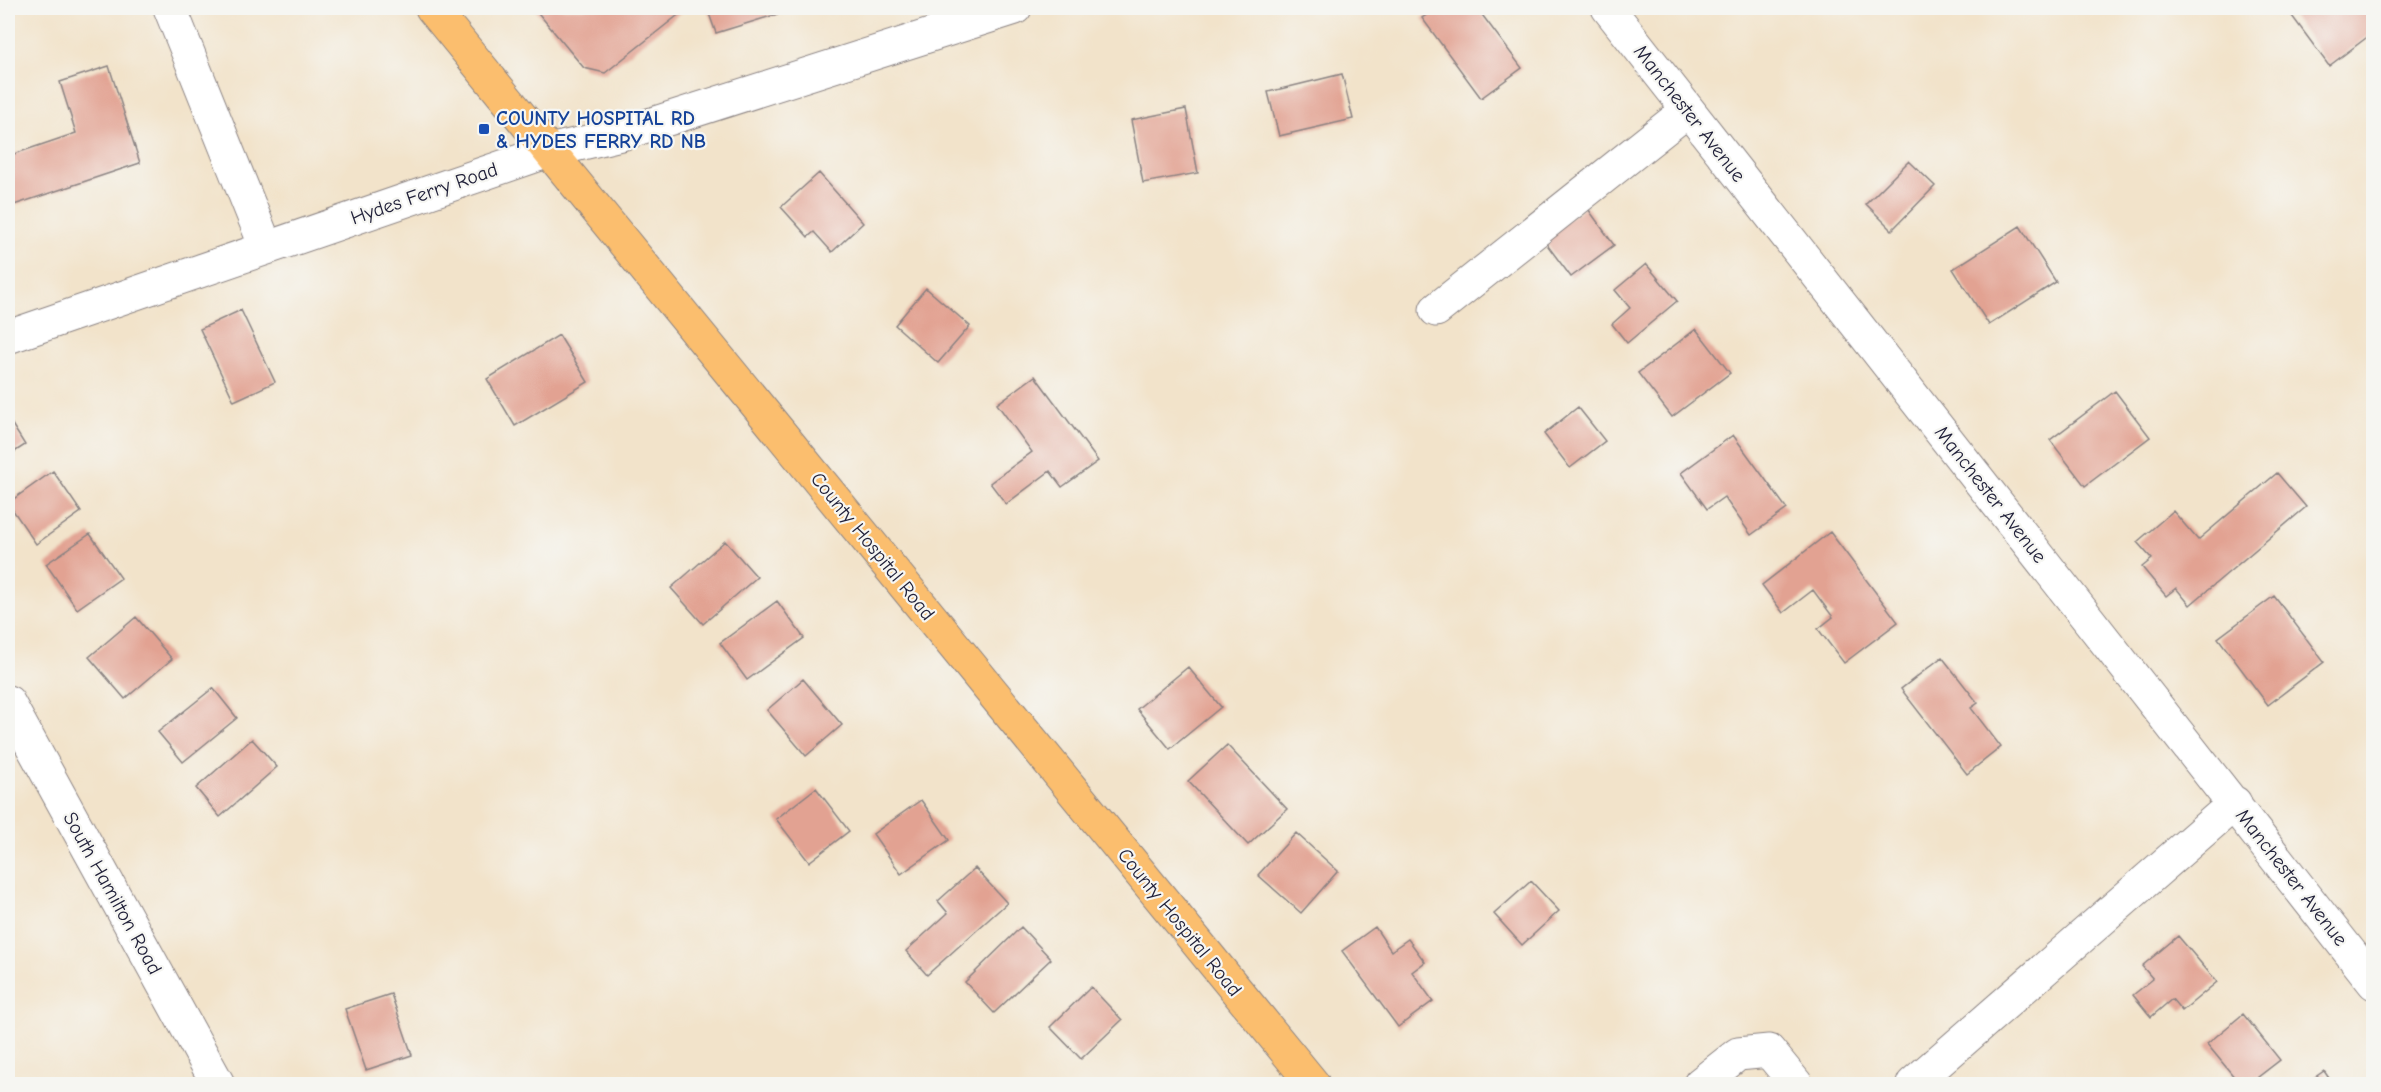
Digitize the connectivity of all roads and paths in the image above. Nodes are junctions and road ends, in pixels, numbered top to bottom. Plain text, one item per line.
1 (170, 8) edge
2 (432, 8) edge
3 (1015, 8) edge
4 (1608, 8) edge
5 (961, 16) edge
6 (1688, 110) junction
7 (549, 151) junction
8 (266, 247) junction
9 (1436, 310) dead end
10 (8, 337) edge
11 (8, 702) edge
12 (2235, 803) junction
13 (2373, 982) edge
14 (218, 1084) edge
15 (1313, 1084) edge
16 (1700, 1084) edge
17 (1796, 1084) edge
18 (1913, 1084) edge

1 - 8 street
2 - 7 main road, County Hospital Road
3 - 5 street, Hydes Ferry Road
4 - 6 street, Manchester Avenue
5 - 7 street, Hydes Ferry Road
6 - 9 street
6 - 12 street, Manchester Avenue
7 - 8 street, Hydes Ferry Road
7 - 15 main road, County Hospital Road
8 - 10 street, Hydes Ferry Road
11 - 14 street, South Hamilton Road
12 - 13 street, Manchester Avenue
12 - 18 street
16 - 17 street

